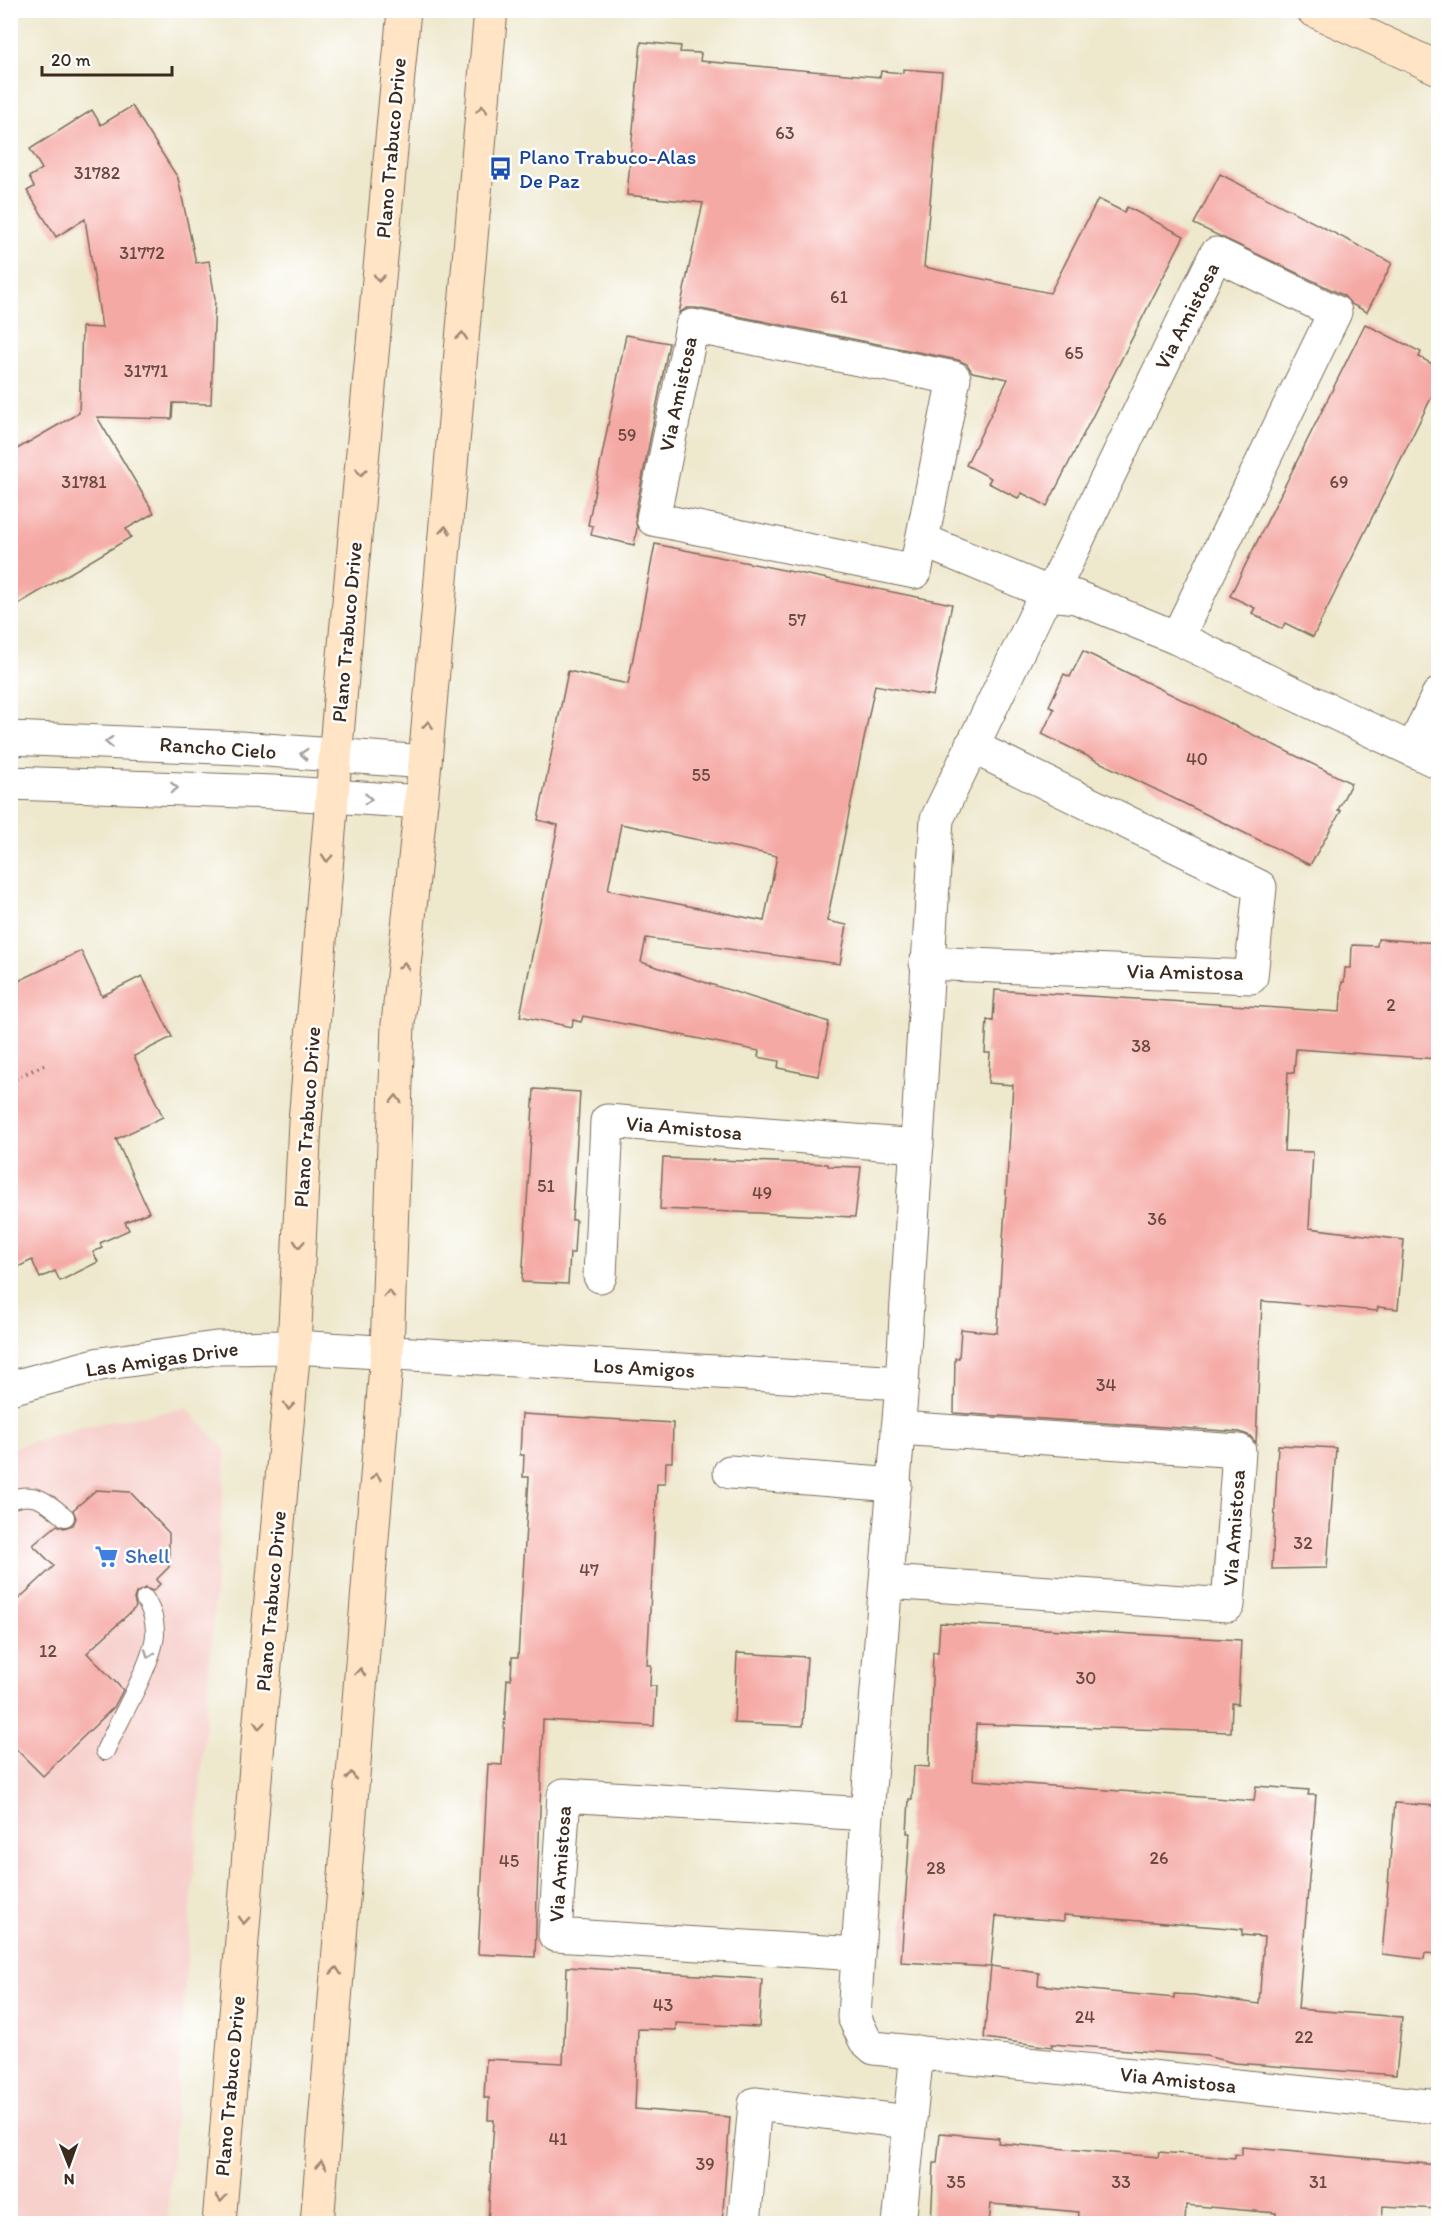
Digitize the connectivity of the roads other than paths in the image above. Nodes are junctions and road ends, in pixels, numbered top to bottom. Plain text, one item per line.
1 (404, 10) edge
2 (490, 10) edge
3 (1313, 10) edge
4 (1438, 68) edge
5 (922, 540) junction
6 (1051, 594) junction
7 (1176, 638) junction
8 (1438, 695) edge
9 (10, 738) edge
10 (971, 746) junction
11 (336, 756) junction
12 (1426, 756) edge
13 (425, 762) junction
14 (10, 783) edge
15 (332, 797) junction
16 (421, 802) junction
17 (926, 963) junction
18 (917, 1146) junction
19 (600, 1276) dead end
20 (294, 1347) junction
21 (387, 1352) junction
22 (902, 1383) junction
23 (10, 1388) edge
24 (898, 1428) junction
25 (730, 1473) dead end
26 (895, 1485) junction
27 (10, 1500) edge
28 (65, 1517) dead end
29 (887, 1582) junction
30 (145, 1599) dead end
31 (105, 1751) dead end
32 (867, 1814) junction
33 (857, 1954) junction
34 (917, 2052) junction
35 (1438, 2107) edge
36 (909, 2122) junction
37 (219, 2223) edge
38 (317, 2223) edge
39 (744, 2223) edge
40 (899, 2223) edge

1 -> 11 main road, Plano Trabuco Drive
13 -> 2 main road
3 - 4 main road
5 - 5 street, Via Amistosa
5 - 6 street
6 - 7 street
6 - 7 street, Via Amistosa
6 - 10 street, Via Amistosa
7 - 12 street
8 - 12 street
11 -> 9 street, Rancho Cielo
10 - 17 street, Via Amistosa
10 - 17 street, Via Amistosa
11 - 13 street, Rancho Cielo
11 - 15 main road, Plano Trabuco Drive
13 - 16 main road
14 -> 15 street, Rancho Cielo
15 -> 16 street, Rancho Cielo
15 -> 20 main road, Plano Trabuco Drive
21 -> 16 main road
17 - 18 street, Via Amistosa
18 - 19 street, Via Amistosa
18 - 22 street, Via Amistosa
20 - 21 street, Las Amigas Drive
20 - 23 street, Las Amigas Drive
20 -> 37 main road, Plano Trabuco Drive
21 - 22 street, Los Amigos
38 -> 21 main road
22 - 24 street, Via Amistosa
24 - 26 street, Via Amistosa
24 - 29 street, Via Amistosa
25 - 26 street
26 - 29 street, Via Amistosa
27 - 28 lane
29 - 32 street, Via Amistosa
30 -> 31 lane
32 - 33 street, Via Amistosa
32 - 33 street, Via Amistosa
33 - 34 street, Via Amistosa
34 - 35 street, Via Amistosa
34 - 36 street
36 - 39 street
36 - 40 street

